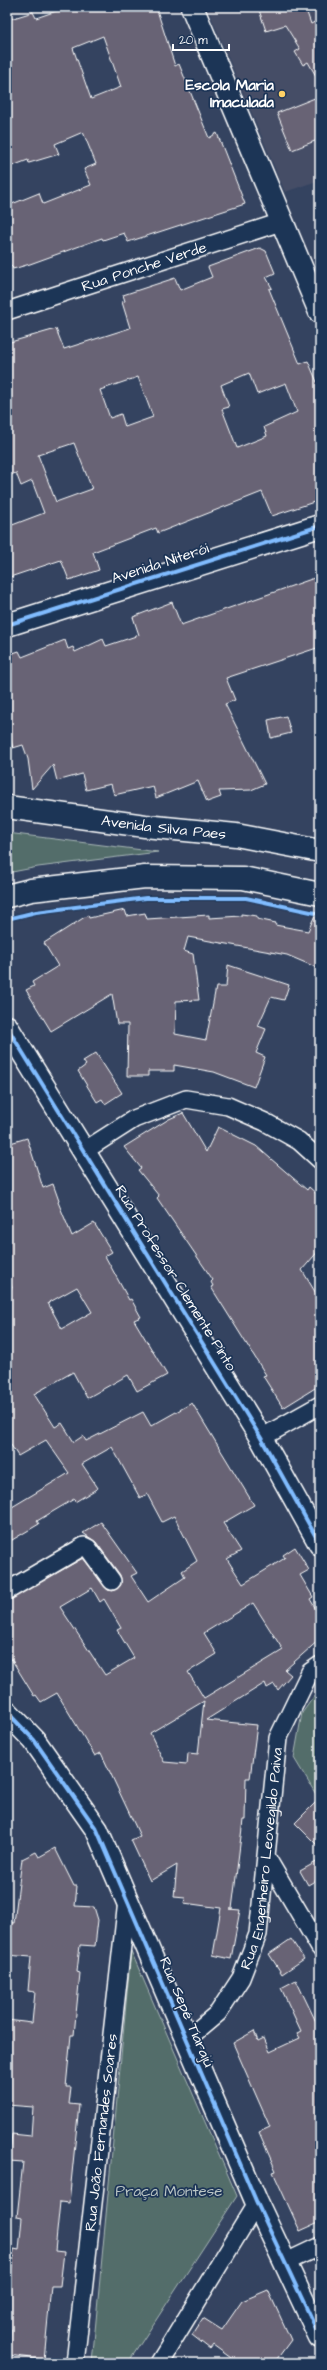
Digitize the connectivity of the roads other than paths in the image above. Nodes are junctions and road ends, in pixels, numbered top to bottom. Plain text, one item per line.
1 (192, 7) edge
2 (281, 222) junction
3 (315, 284) edge
4 (7, 311) edge
5 (320, 312) edge
6 (320, 526) edge
7 (7, 625) edge
8 (7, 807) edge
9 (320, 851) edge
10 (320, 894) edge
11 (7, 896) edge
12 (7, 1027) edge
13 (84, 1151) junction
14 (320, 1160) edge
15 (320, 1405) edge
16 (261, 1438) junction
17 (320, 1544) edge
18 (112, 1581) dead end
19 (7, 1591) edge
20 (320, 1665) edge
21 (7, 1712) edge
22 (267, 1858) junction
23 (127, 1901) junction
24 (320, 1948) edge
25 (186, 2040) junction
26 (257, 2202) junction
27 (320, 2246) edge
28 (284, 2263) junction
29 (320, 2337) edge
30 (76, 2363) edge
31 (159, 2363) edge

1 - 2 street
2 - 3 street
2 - 4 street, Rua Ponche Verde
3 - 5 street
6 - 7 street, Avenida Niterói
8 - 9 street, Avenida Silva Paes
10 - 11 street
12 - 13 street, Rua Professor Clemente Pinto
13 - 14 street
13 - 16 street, Rua Professor Clemente Pinto
15 - 16 street
16 - 17 street, Rua Professor Clemente Pinto
18 - 19 street
20 - 22 street, Rua Engenheiro Leovegildo Paiva
21 - 23 street, Rua Sepé Tiarajú
22 - 24 street
22 - 25 street, Rua Engenheiro Leovegildo Paiva
23 - 25 street, Rua Sepé Tiarajú
23 - 30 street, Rua João Fernandes Soares
25 - 26 street, Rua Sepé Tiarajú
26 - 28 street, Rua Sepé Tiarajú
26 - 31 street
27 - 28 street
28 - 29 street, Rua Sepé Tiarajú

